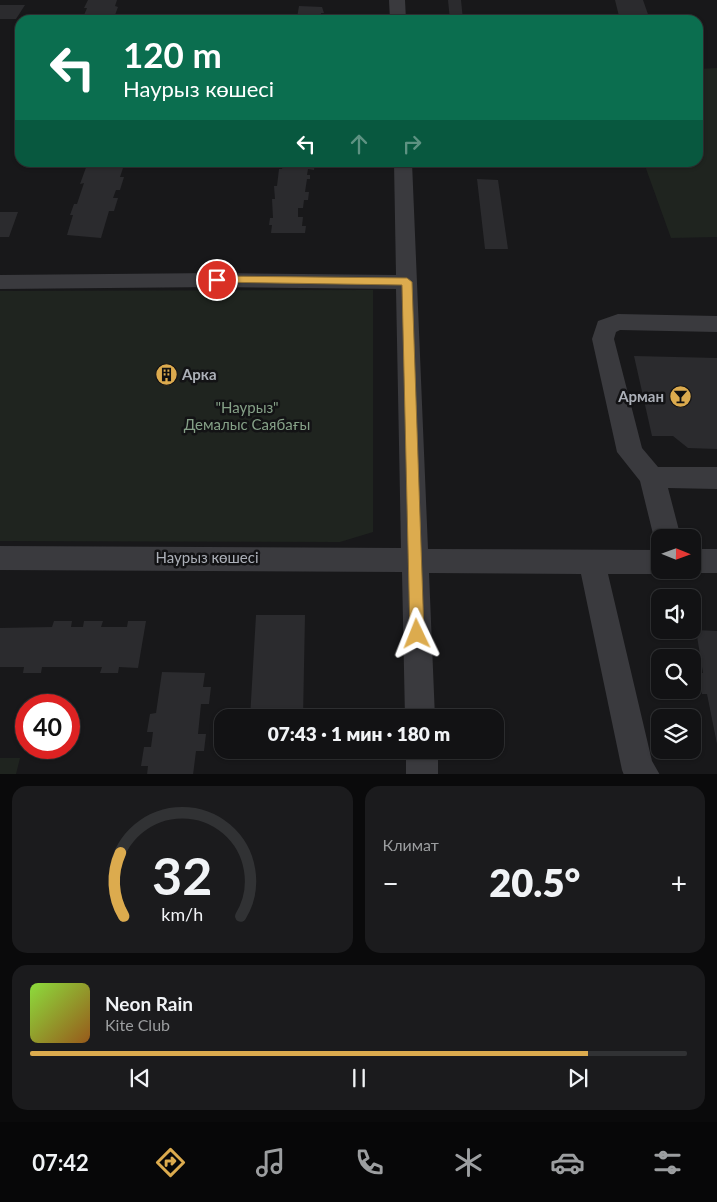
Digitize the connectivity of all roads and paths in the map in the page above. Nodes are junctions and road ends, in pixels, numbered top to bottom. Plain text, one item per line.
1 (398, 0) edge
2 (398, 15) edge
3 (403, 167) edge
4 (0, 282) edge
5 (407, 282) junction
6 (717, 324) edge
7 (652, 477) junction
8 (717, 478) edge
9 (666, 529) edge
10 (0, 558) edge
11 (414, 561) junction
12 (701, 561) edge
13 (717, 561) edge
14 (592, 562) junction
15 (651, 562) edge
16 (420, 709) edge
17 (422, 759) edge
18 (422, 774) edge
19 (644, 774) edge

1 - 2 street
3 - 5 street
4 - 5 street
5 - 11 street
6 - 7 street
7 - 8 street
7 - 9 street
10 - 11 street, Наурыз көшесі
11 - 14 street, Наурыз көшесі
11 - 16 street
12 - 13 street
14 - 15 street, Наурыз көшесі
14 - 19 street
17 - 18 street

